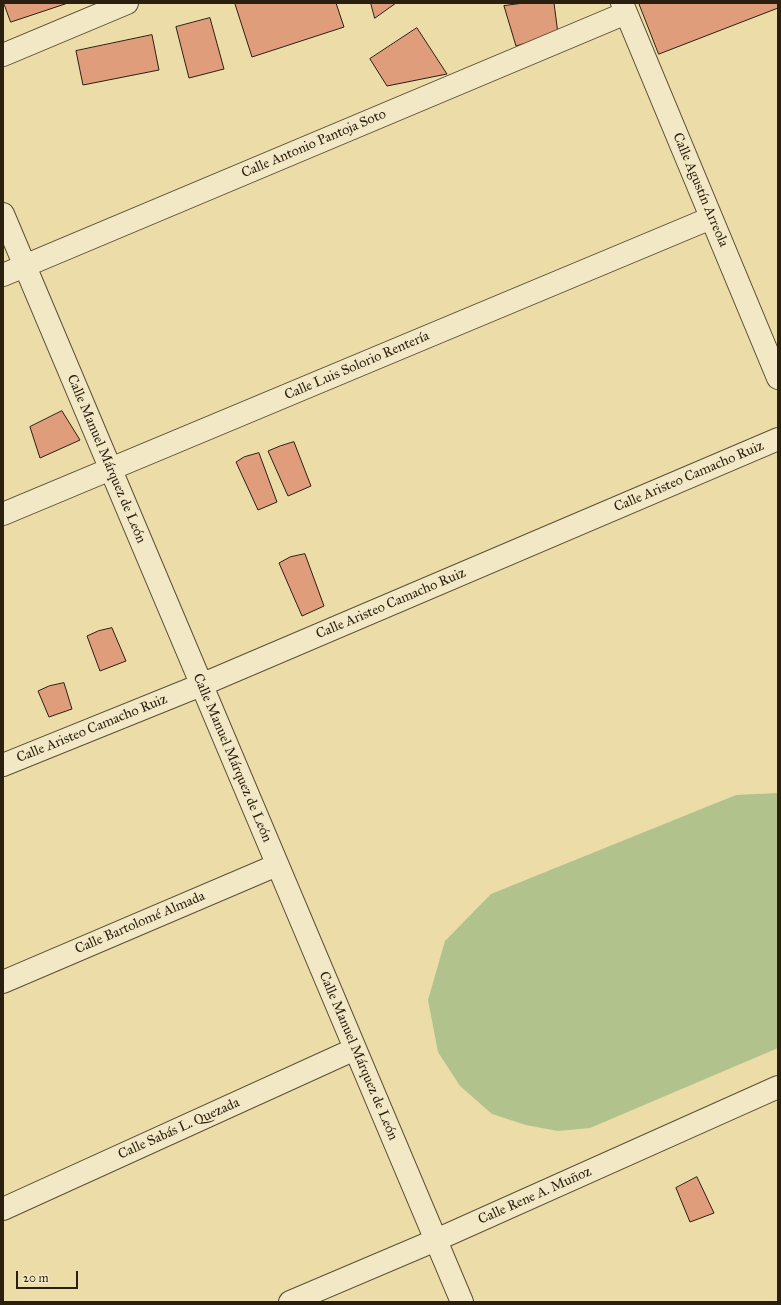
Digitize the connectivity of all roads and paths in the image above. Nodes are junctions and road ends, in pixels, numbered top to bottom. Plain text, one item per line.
1 (127, 3) edge
2 (624, 8) edge
3 (3, 54) edge
4 (3, 214) edge
5 (711, 218) junction
6 (25, 266) junction
7 (3, 275) edge
8 (778, 378) edge
9 (778, 439) edge
10 (110, 469) junction
11 (3, 514) edge
12 (201, 684) junction
13 (3, 765) edge
14 (278, 865) junction
15 (3, 982) edge
16 (355, 1049) junction
17 (778, 1087) edge
18 (3, 1209) edge
19 (436, 1240) junction
20 (290, 1302) edge
21 (462, 1302) edge

1 - 3 street
2 - 5 street, Calle Agustín Arreola
2 - 6 street, Calle Antonio Pantoja Soto
4 - 6 street, Calle Manuel Márquez de León
5 - 8 street, Calle Agustín Arreola
5 - 10 street, Calle Luis Solorio Rentería
6 - 7 street, Calle Antonio Pantoja Soto
6 - 10 street, Calle Manuel Márquez de León
9 - 12 street, Calle Aristeo Camacho Ruiz
10 - 11 street, Calle Luis Solorio Rentería
10 - 12 street, Calle Manuel Márquez de León
12 - 13 street, Calle Aristeo Camacho Ruiz
12 - 14 street, Calle Manuel Márquez de León
14 - 15 street, Calle Bartolomé Almada
14 - 16 street, Calle Manuel Márquez de León
16 - 18 street, Calle Sabás L. Quezada
16 - 19 street, Calle Manuel Márquez de León
17 - 19 street, Calle Rene A. Muñoz
19 - 20 street, Calle Rene A. Muñoz
19 - 21 street, Calle Manuel Márquez de León

